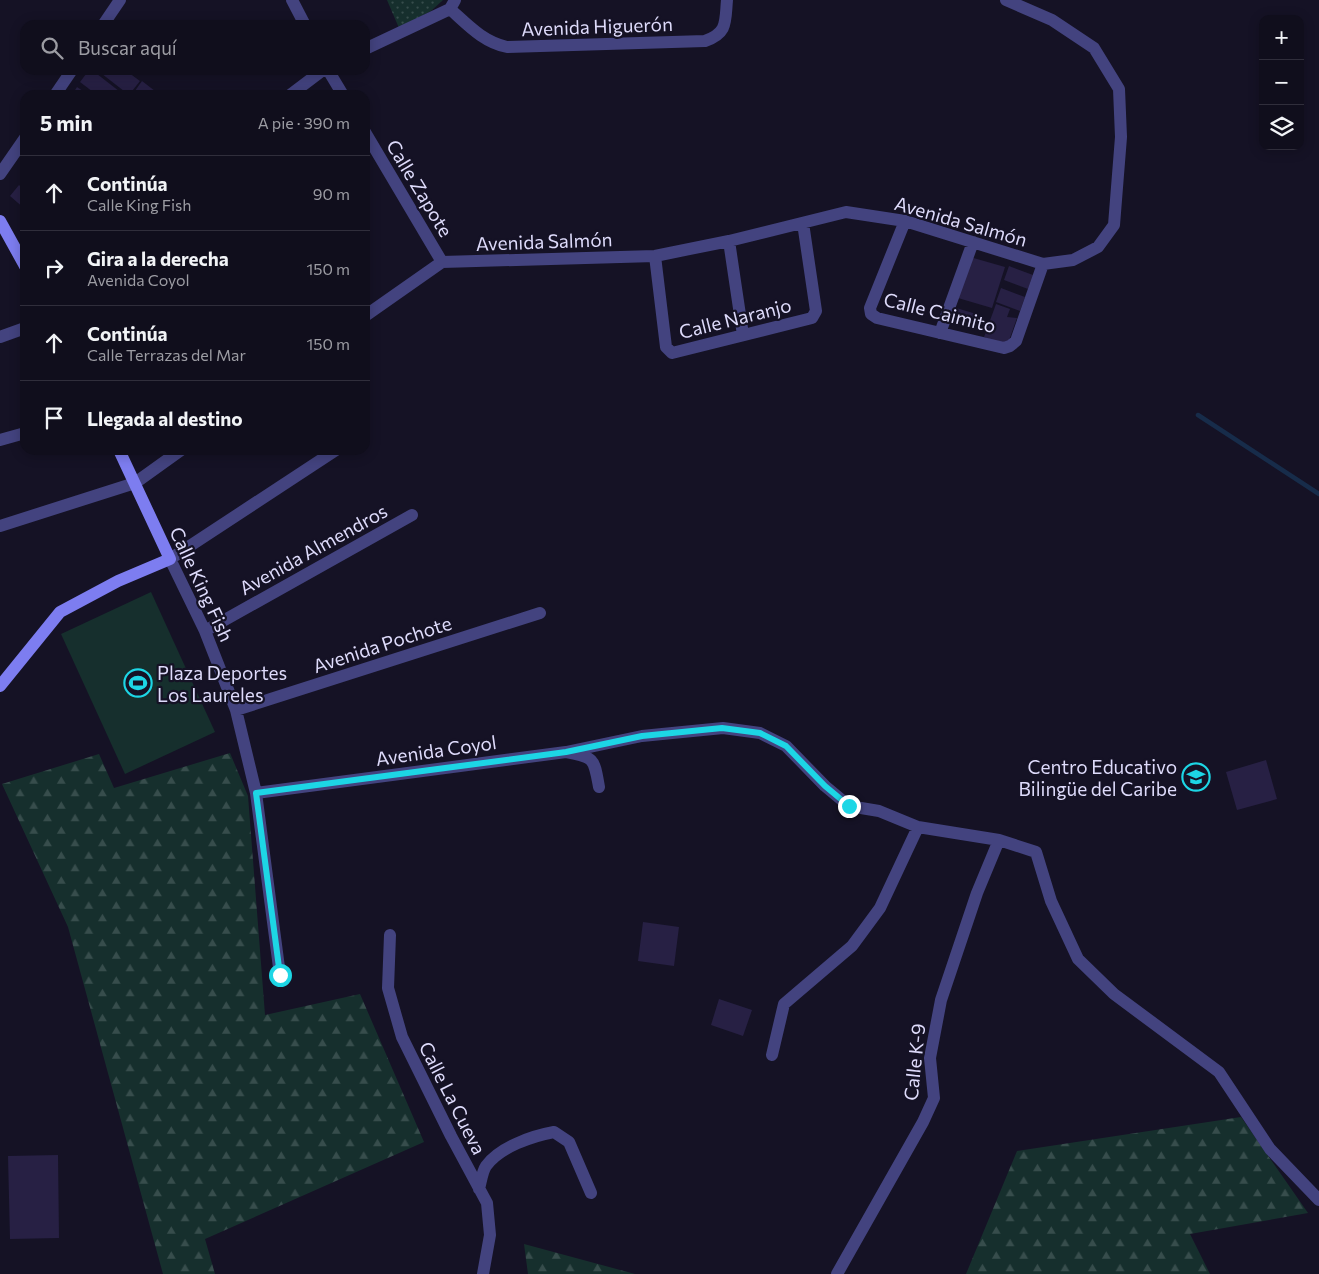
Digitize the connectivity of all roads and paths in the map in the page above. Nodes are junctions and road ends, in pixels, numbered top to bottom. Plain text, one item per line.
1 (120, 0) edge
2 (292, 0) edge
3 (727, 0) edge
4 (1006, 0) edge
5 (453, 5) edge
6 (106, 20) edge
7 (302, 20) edge
8 (370, 46) edge
9 (69, 75) edge
10 (316, 75) edge
11 (331, 75) edge
12 (58, 90) edge
13 (297, 90) edge
14 (340, 90) edge
15 (370, 140) edge
16 (20, 145) edge
17 (0, 174) edge
18 (0, 221) edge
19 (905, 221) junction
20 (803, 223) junction
21 (729, 241) junction
22 (973, 242) junction
23 (655, 256) junction
24 (20, 257) edge
25 (442, 262) junction
26 (1043, 264) junction
27 (370, 312) edge
28 (20, 330) edge
29 (940, 333) junction
30 (743, 335) junction
31 (0, 337) edge
32 (20, 434) edge
33 (0, 440) edge
34 (121, 455) edge
35 (173, 455) edge
36 (328, 455) edge
37 (135, 483) junction
38 (412, 515) dead end
39 (0, 526) edge
40 (170, 560) junction
41 (540, 613) dead end
42 (205, 631) junction
43 (0, 686) edge
44 (236, 710) junction
45 (566, 752) junction
46 (599, 787) dead end
47 (256, 793) junction
48 (918, 827) junction
49 (999, 840) junction
50 (390, 935) dead end
51 (280, 975) dead end
52 (772, 1055) dead end
53 (479, 1189) junction
54 (591, 1194) dead end
55 (1319, 1200) edge
56 (483, 1274) edge
57 (837, 1274) edge

1 - 6 street
2 - 7 street
3 - 5 street, Avenida Higuerón
4 - 26 street, Avenida Salmón
5 - 8 street
9 - 12 street
10 - 13 street
11 - 14 street
15 - 25 street, Calle Zapote
16 - 17 street
18 - 24 street
19 - 20 street, Avenida Salmón
19 - 22 street, Avenida Salmón
19 - 29 street, Calle Caimito
20 - 21 street, Avenida Salmón
20 - 30 street, Calle Naranjo
21 - 23 street, Avenida Salmón
21 - 30 street
22 - 26 street, Avenida Salmón
22 - 29 street
23 - 25 street, Avenida Salmón
23 - 30 street, Calle Naranjo
25 - 27 street
26 - 29 street, Calle Caimito
28 - 31 street
32 - 33 street
34 - 37 street, Calle King Fish
35 - 37 street
36 - 40 street
37 - 39 street
37 - 40 street, Calle King Fish
38 - 42 street, Avenida Almendros
40 - 42 street, Calle King Fish
40 - 43 street
41 - 44 street, Avenida Pochote
42 - 44 street, Calle King Fish
44 - 47 street, Calle King Fish
45 - 46 street, Avenida Coyol
45 - 47 street, Avenida Coyol
45 - 48 street
47 - 51 street, Calle King Fish
48 - 49 street
48 - 52 street
49 - 55 street
49 - 57 street, Calle K-9
50 - 53 street, Calle La Cueva
53 - 54 street
53 - 56 street, Calle La Cueva

